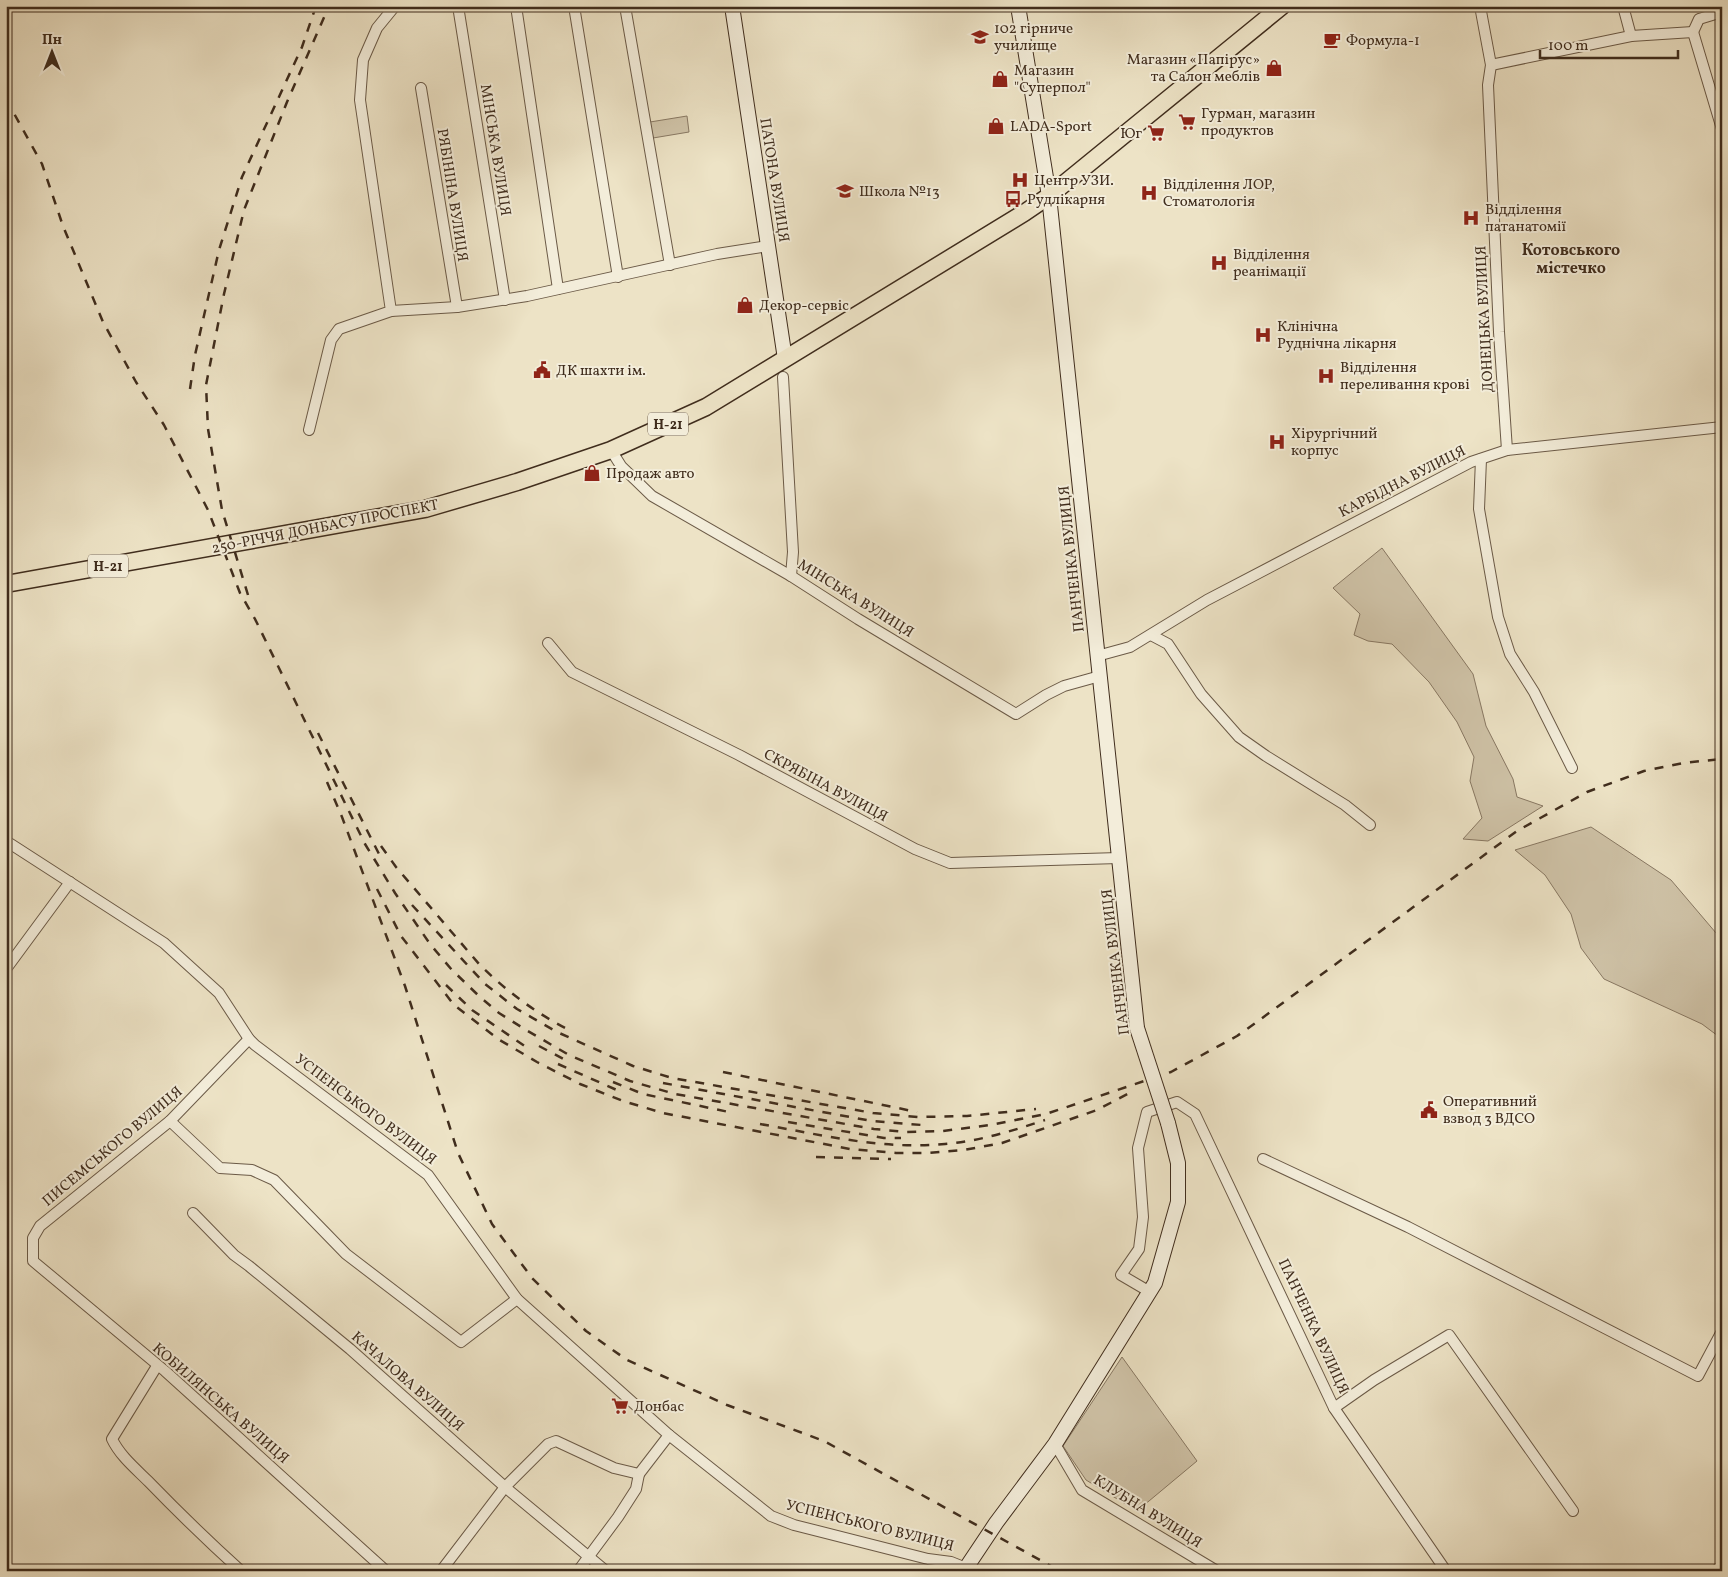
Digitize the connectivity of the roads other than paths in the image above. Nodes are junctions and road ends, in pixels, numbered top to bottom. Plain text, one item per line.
1 (396, 6) edge
2 (458, 6) edge
3 (516, 6) edge
4 (574, 6) edge
5 (625, 6) edge
6 (732, 6) edge
7 (1018, 6) edge
8 (1282, 6) edge
9 (1480, 6) edge
10 (1623, 6) edge
11 (1722, 12) edge
12 (1693, 32) junction
13 (1631, 36) junction
14 (1491, 65) junction
15 (421, 88) dead end
16 (1722, 129) edge
17 (1048, 196) junction
18 (768, 246) junction
19 (670, 265) junction
20 (618, 277) junction
21 (558, 289) junction
22 (505, 300) junction
23 (456, 308) junction
24 (391, 311) junction
25 (786, 360) junction
26 (783, 377) dead end
27 (1722, 427) edge
28 (309, 430) dead end
29 (610, 450) junction
30 (1507, 450) junction
31 (1481, 459) junction
32 (791, 576) junction
33 (6, 584) edge
34 (1151, 635) junction
35 (548, 643) dead end
36 (1097, 656) junction
37 (1100, 676) junction
38 (1572, 768) dead end
39 (1370, 825) dead end
40 (6, 842) edge
41 (1119, 858) junction
42 (70, 882) junction
43 (6, 969) edge
44 (250, 1039) junction
45 (170, 1120) junction
46 (1263, 1159) dead end
47 (192, 1213) dead end
48 (33, 1261) joint
49 (1150, 1292) junction
50 (517, 1299) junction
51 (1722, 1331) edge
52 (157, 1366) junction
53 (1334, 1408) junction
54 (669, 1435) junction
55 (1055, 1444) junction
56 (639, 1474) junction
57 (506, 1488) junction
58 (1573, 1511) dead end
59 (589, 1556) junction
60 (1722, 1566) edge
61 (967, 1569) edge
62 (241, 1571) edge
63 (386, 1571) edge
64 (441, 1571) edge
65 (578, 1571) edge
66 (606, 1571) edge
67 (1217, 1571) edge
68 (1446, 1571) edge
69 (1715, 1571) edge

1 - 24 street
2 - 22 street, МІНСЬКА ВУЛИЦЯ
3 - 21 street
4 - 20 street
5 - 19 street
6 - 18 street, ПАТОНА ВУЛИЦЯ
7 - 17 street, ПАНЧЕНКА ВУЛИЦЯ
8 - 17 main road, 250-РІЧЧЯ ДОНБАСУ ПРОСПЕКТ / Н-21
9 - 14 street, ДОНЕЦЬКА ВУЛИЦЯ
10 - 13 street
11 - 12 street
12 - 13 street
12 - 16 street
13 - 14 street
14 - 30 street, ДОНЕЦЬКА ВУЛИЦЯ
15 - 23 street, РЯБІНІНА ВУЛИЦЯ
17 - 25 main road, 250-РІЧЧЯ ДОНБАСУ ПРОСПЕКТ / Н-21
17 - 36 street, ПАНЧЕНКА ВУЛИЦЯ
18 - 19 street
18 - 25 street, ПАТОНА ВУЛИЦЯ
19 - 20 street
20 - 21 street
21 - 22 street
22 - 23 street
23 - 24 street
24 - 28 street
25 - 29 main road, 250-РІЧЧЯ ДОНБАСУ ПРОСПЕКТ / Н-21
26 - 32 street
27 - 30 street, КАРБІДНА ВУЛИЦЯ
29 - 32 street, МІНСЬКА ВУЛИЦЯ
29 - 33 main road, 250-РІЧЧЯ ДОНБАСУ ПРОСПЕКТ / Н-21
30 - 31 street, КАРБІДНА ВУЛИЦЯ
31 - 34 street, КАРБІДНА ВУЛИЦЯ
31 - 38 street
32 - 37 street, МІНСЬКА ВУЛИЦЯ
34 - 36 street, КАРБІДНА ВУЛИЦЯ
34 - 39 street
35 - 41 street, СКРЯБІНА ВУЛИЦЯ
36 - 37 street, ПАНЧЕНКА ВУЛИЦЯ
37 - 41 street, ПАНЧЕНКА ВУЛИЦЯ
40 - 42 street, УСПЕНСЬКОГО ВУЛИЦЯ
41 - 49 street, ПАНЧЕНКА ВУЛИЦЯ, bridge
42 - 43 street
42 - 44 street, УСПЕНСЬКОГО ВУЛИЦЯ
44 - 45 street, ПИСЕМСЬКОГО ВУЛИЦЯ
44 - 50 street, УСПЕНСЬКОГО ВУЛИЦЯ
45 - 48 street, ПИСЕМСЬКОГО ВУЛИЦЯ
45 - 50 street
46 - 51 street
47 - 57 street, КАЧАЛОВА ВУЛИЦЯ
48 - 52 street, КОБИЛЯНСЬКА ВУЛИЦЯ
49 - 53 street, ПАНЧЕНКА ВУЛИЦЯ
49 - 55 street
50 - 54 street, УСПЕНСЬКОГО ВУЛИЦЯ
52 - 62 street
52 - 63 street, КОБИЛЯНСЬКА ВУЛИЦЯ
53 - 58 street
53 - 68 street, ПАНЧЕНКА ВУЛИЦЯ
54 - 56 street
54 - 61 street, УСПЕНСЬКОГО ВУЛИЦЯ
55 - 61 street
55 - 67 street, КЛУБНА ВУЛИЦЯ
56 - 57 street
56 - 59 street
57 - 59 street, КАЧАЛОВА ВУЛИЦЯ
57 - 64 street
59 - 65 street
59 - 66 street, КАЧАЛОВА ВУЛИЦЯ
60 - 69 street

